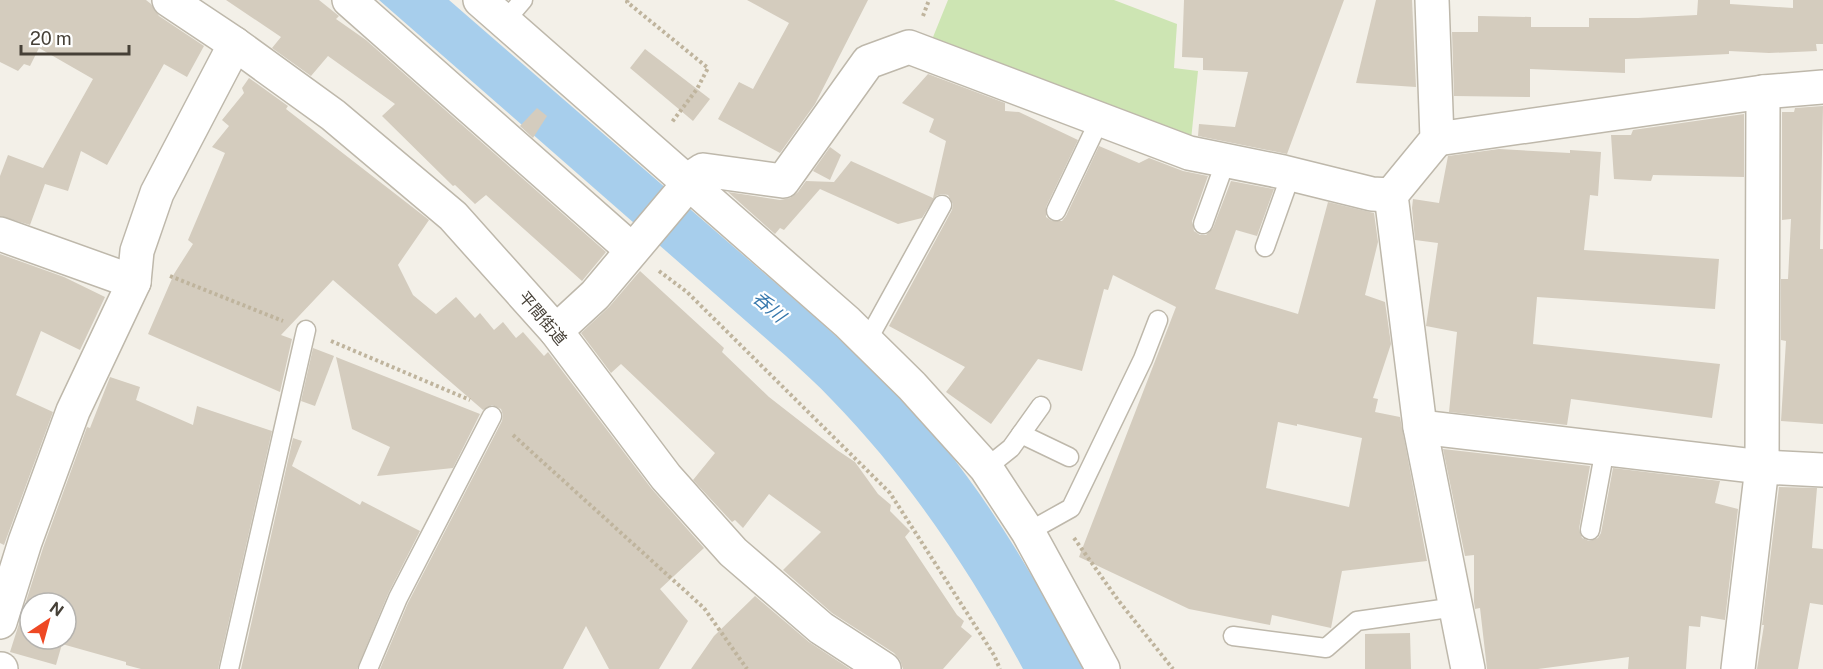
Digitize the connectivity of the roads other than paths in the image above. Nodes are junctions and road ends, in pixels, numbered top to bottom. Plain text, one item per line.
1 (169, 0) edge
2 (349, 0) edge
3 (480, 0) edge
4 (1432, 0) edge
5 (514, 11) edge
6 (235, 44) junction
7 (1823, 87) edge
8 (1762, 92) junction
9 (1100, 119) junction
10 (1437, 139) junction
11 (1226, 160) junction
12 (1291, 174) junction
13 (684, 187) junction
14 (1391, 195) junction
15 (942, 205) dead end
16 (1056, 211) dead end
17 (1203, 224) dead end
18 (0, 234) edge
19 (1265, 247) dead end
20 (635, 248) junction
21 (134, 282) junction
22 (1158, 320) dead end
23 (306, 330) dead end
24 (556, 331) junction
25 (867, 341) junction
26 (1041, 406) dead end
27 (492, 416) dead end
28 (1420, 427) junction
29 (1021, 434) junction
30 (1605, 449) junction
31 (1069, 457) dead end
32 (1762, 467) junction
33 (986, 468) junction
34 (1823, 470) edge
35 (1590, 530) dead end
36 (1028, 532) junction
37 (1456, 607) junction
38 (0, 621) edge
39 (1233, 636) dead end
40 (228, 669) edge
41 (368, 669) edge
42 (884, 669) edge
43 (1103, 669) edge
44 (1468, 669) edge
45 (1738, 669) edge

1 - 6 street, 平間街道
2 - 20 street
3 - 5 street
4 - 10 street
5 - 13 street
6 - 21 street
6 - 24 street, 平間街道
7 - 8 street
8 - 10 street
8 - 32 street
9 - 11 street
9 - 13 street
9 - 16 lane
10 - 14 street
11 - 12 street
11 - 17 lane
12 - 14 street
12 - 19 lane
13 - 20 street
13 - 25 street
14 - 28 street
15 - 25 lane
18 - 21 street
20 - 24 street
21 - 38 street
22 - 36 lane
23 - 40 lane
24 - 42 street, 平間街道
25 - 33 street
26 - 29 lane
27 - 41 lane
28 - 30 street
28 - 37 street
29 - 31 lane
29 - 33 lane
30 - 32 street
30 - 35 lane
32 - 34 street
32 - 45 street
33 - 36 street
36 - 43 street
37 - 39 lane
37 - 44 street

